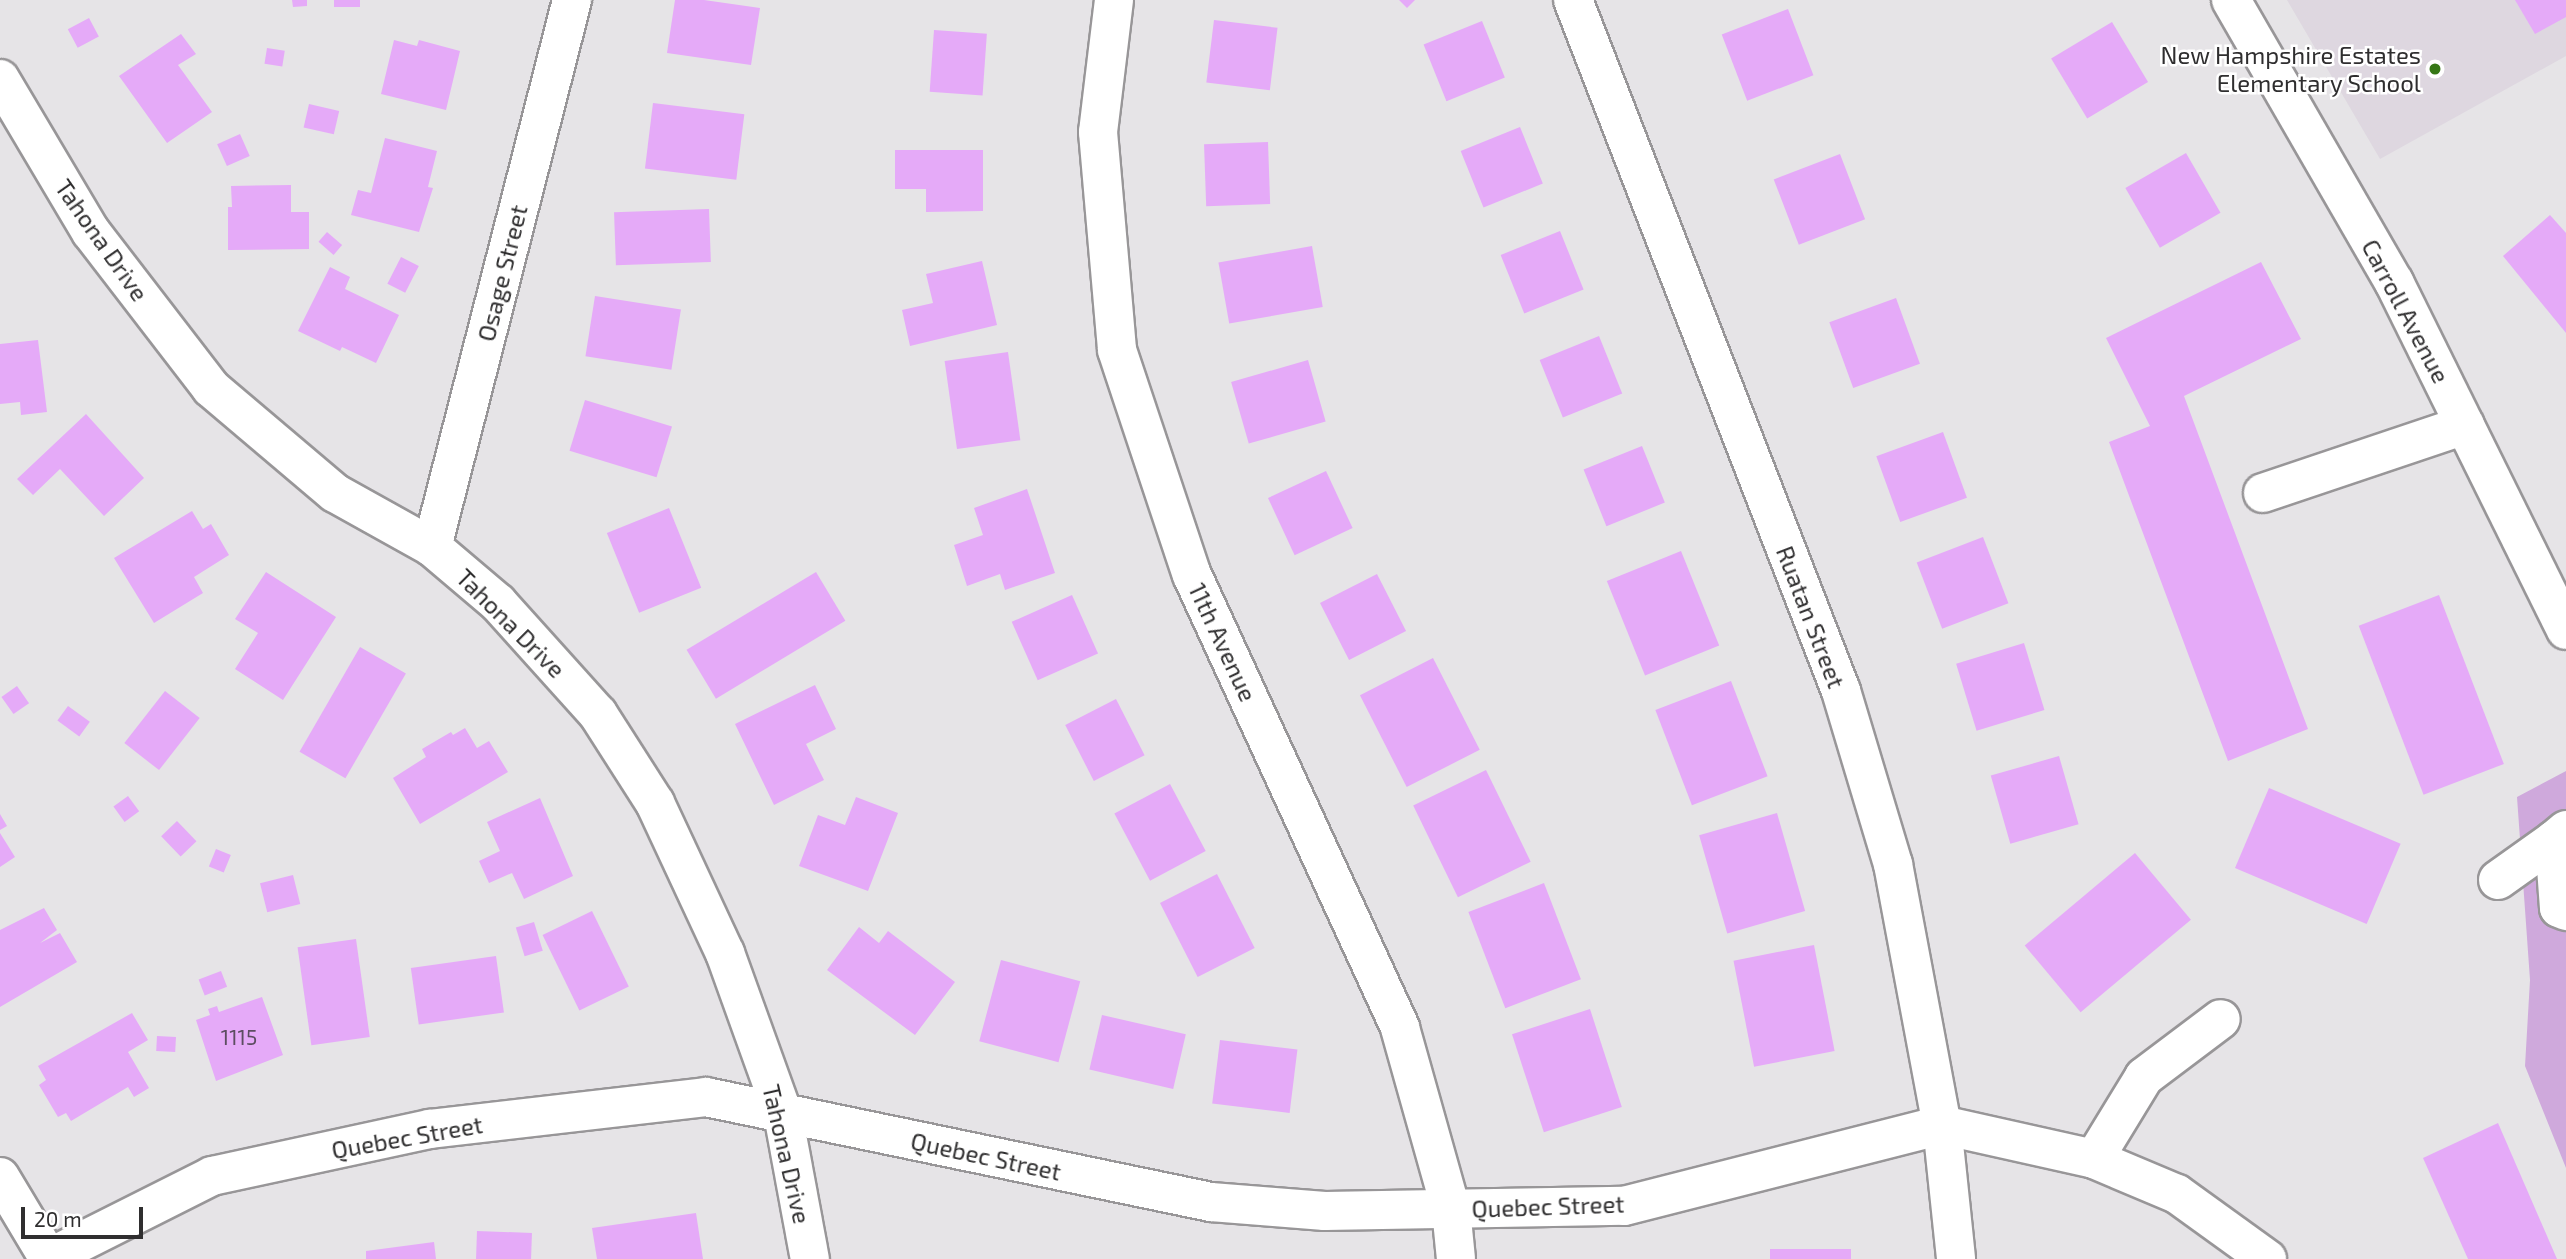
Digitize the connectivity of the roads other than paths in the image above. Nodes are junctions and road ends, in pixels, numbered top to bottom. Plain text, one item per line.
1 (572, 0) edge
2 (1114, 0) edge
3 (1573, 0) edge
4 (2231, 0) edge
5 (0, 79) edge
6 (2465, 425) junction
7 (2263, 493) dead end
8 (432, 547) junction
9 (2561, 608) edge
10 (2560, 835) edge
11 (2498, 880) dead end
12 (2566, 912) edge
13 (2221, 1019) dead end
14 (783, 1114) junction
15 (1942, 1125) junction
16 (2094, 1159) junction
17 (0, 1177) edge
18 (1451, 1209) junction
19 (48, 1259) edge
20 (810, 1259) edge
21 (1455, 1259) edge
22 (1956, 1259) edge
23 (2267, 1259) edge

1 - 8 street, Osage Street
2 - 18 street, 11th Avenue
3 - 15 street, Ruatan Street
4 - 6 street, Carroll Avenue
5 - 8 street, Tahona Drive
6 - 7 street
6 - 9 street, Carroll Avenue
8 - 14 street, Tahona Drive
10 - 11 street
10 - 12 street
13 - 16 street
14 - 18 street, Quebec Street
14 - 19 street, Quebec Street
14 - 20 street, Tahona Drive
15 - 16 street
15 - 18 street, Quebec Street
15 - 22 street, Ruatan Street
16 - 23 street
17 - 19 street
18 - 21 street, 11th Avenue

